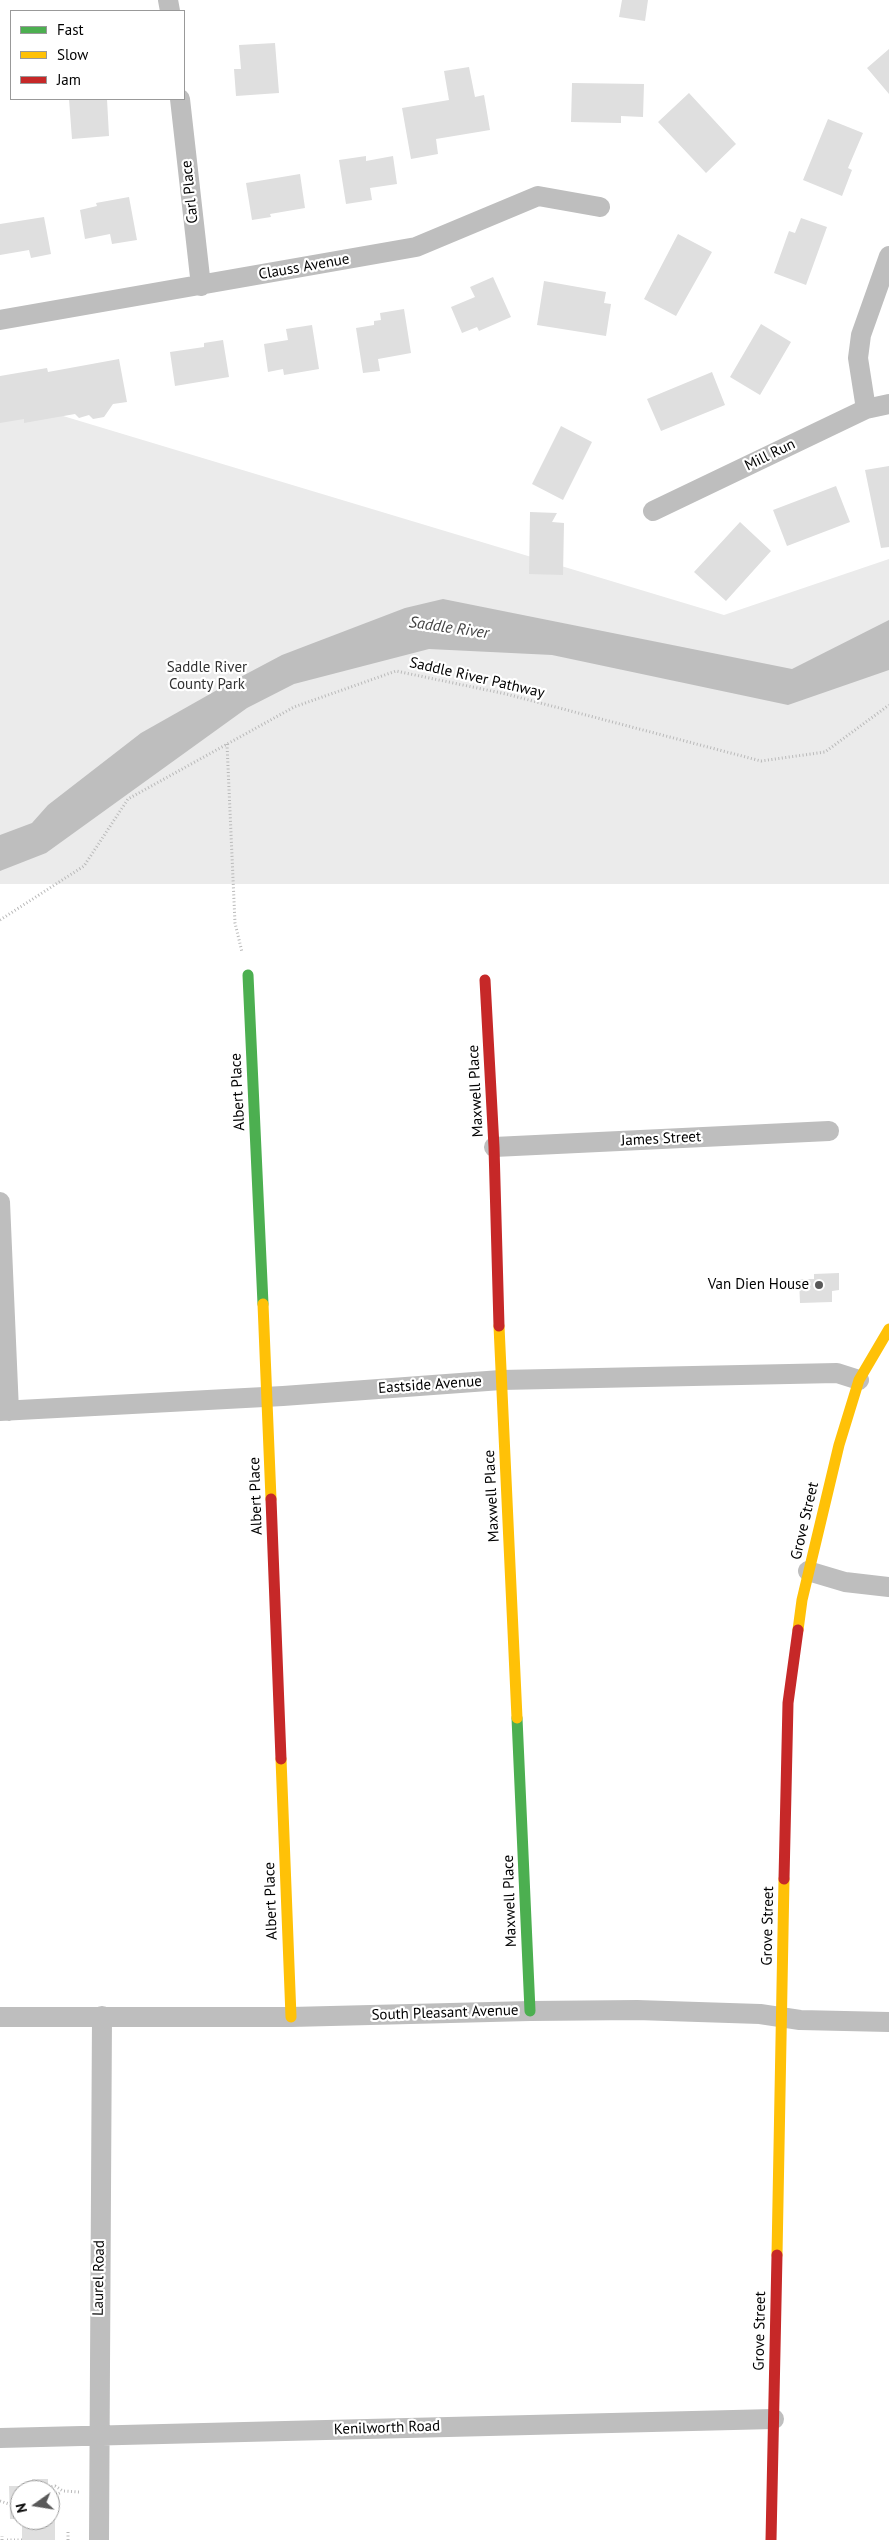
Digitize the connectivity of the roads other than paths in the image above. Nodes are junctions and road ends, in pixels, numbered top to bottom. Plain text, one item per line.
1 (180, 100) edge
2 (600, 207) dead end
3 (889, 256) edge
4 (201, 286) junction
5 (0, 320) edge
6 (889, 404) edge
7 (866, 409) junction
8 (653, 511) dead end
9 (248, 975) road end
10 (485, 980) dead end
11 (829, 1131) dead end
12 (494, 1148) junction
13 (0, 1202) edge
14 (889, 1329) edge
15 (501, 1380) junction
16 (859, 1380) junction
17 (267, 1398) junction
18 (4, 1411) edge
19 (808, 1571) junction
20 (889, 1587) edge
21 (530, 2011) junction
22 (102, 2016) junction
23 (0, 2017) edge
24 (290, 2017) junction
25 (782, 2018) junction
26 (889, 2022) edge
27 (774, 2419) junction
28 (99, 2436) junction
29 (0, 2438) edge
30 (99, 2540) edge
31 (771, 2540) edge

1 - 4 street, Carl Place
2 - 4 street, Clauss Avenue
3 - 7 street
4 - 5 street, Clauss Avenue
6 - 7 street, Mill Run
7 - 8 street, Mill Run
9 - 17 street, Albert Place
10 - 12 street, Maxwell Place
11 - 12 street, James Street
12 - 15 street, Maxwell Place
13 - 18 street
14 - 16 street, Grove Street
15 - 16 street, Eastside Avenue
15 - 17 street, Eastside Avenue
15 - 21 street, Maxwell Place
16 - 19 street, Grove Street
17 - 18 street, Eastside Avenue
17 - 24 street, Albert Place
19 - 20 street
19 - 25 street, Grove Street
21 - 24 street, South Pleasant Avenue
21 - 25 street, South Pleasant Avenue
22 - 23 street, South Pleasant Avenue
22 - 24 street, South Pleasant Avenue
22 - 28 street, Laurel Road
25 - 26 street, South Pleasant Avenue
25 - 27 street, Grove Street
27 - 28 street, Kenilworth Road
27 - 31 street, Grove Street
28 - 29 street, Kenilworth Road
28 - 30 street, Laurel Road

